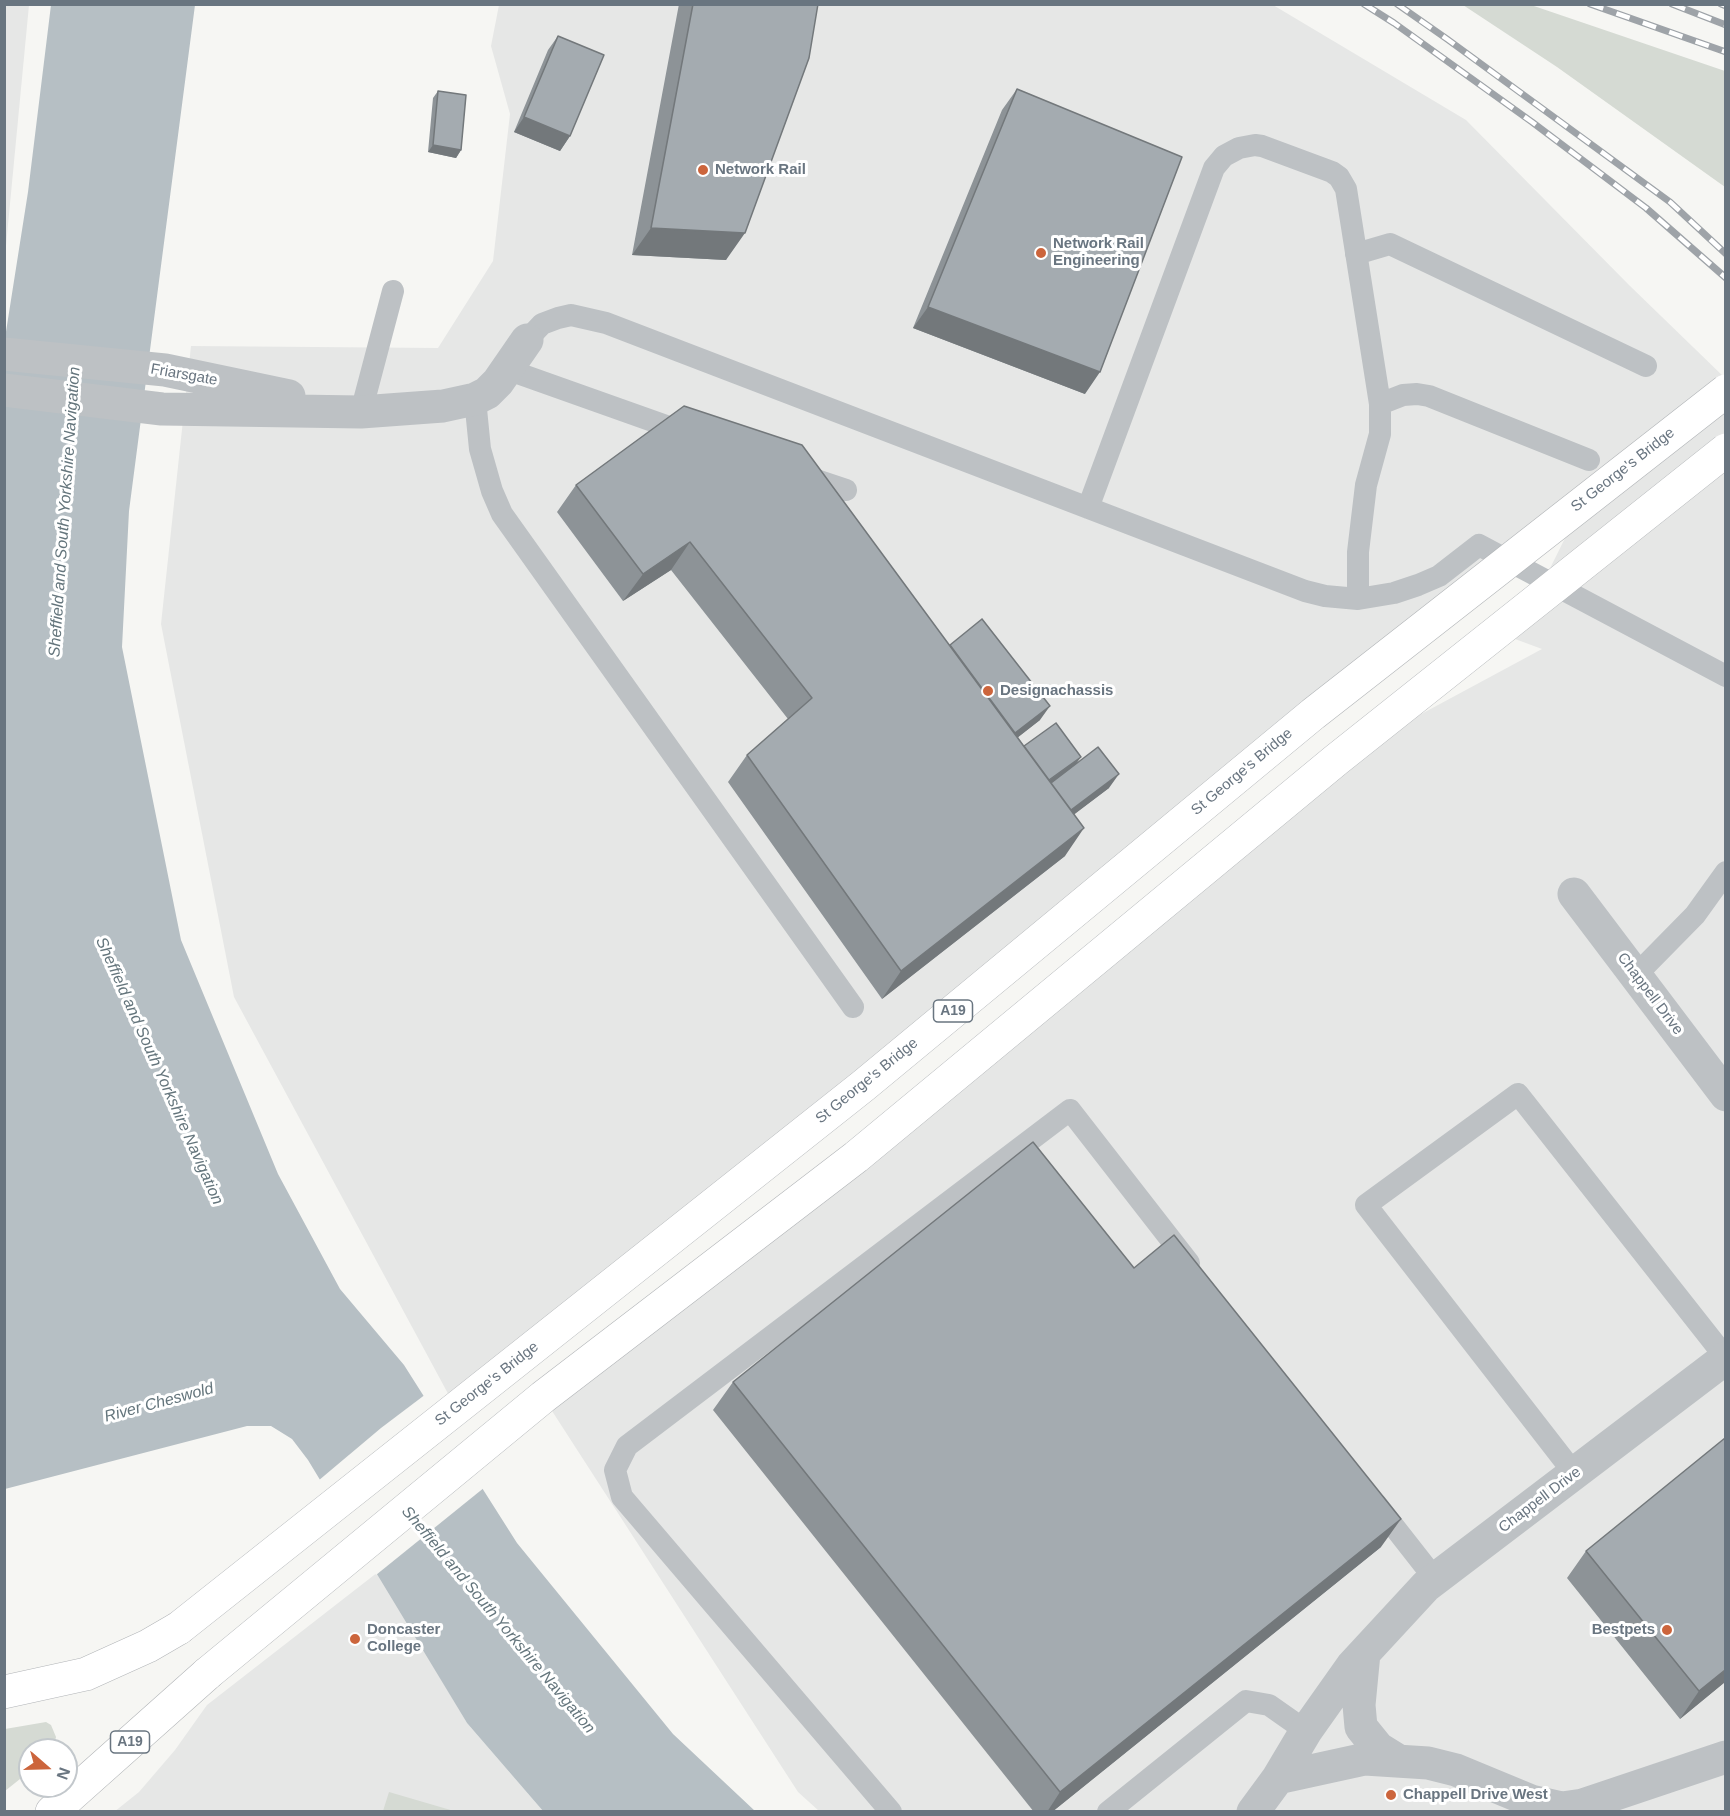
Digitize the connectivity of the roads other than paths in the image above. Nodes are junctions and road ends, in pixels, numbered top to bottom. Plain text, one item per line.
1 (1356, 254) junction
2 (393, 291) dead end
3 (527, 340) joint
4 (4, 354) edge
5 (1646, 366) dead end
6 (506, 369) junction
7 (4, 390) edge
8 (1725, 391) edge
9 (475, 399) junction
10 (1380, 404) junction
11 (361, 412) junction
12 (704, 440) edge
13 (1725, 450) edge
14 (1589, 460) dead end
15 (780, 467) edge
16 (846, 490) dead end
17 (1088, 508) junction
18 (1358, 598) junction
19 (1725, 676) edge
20 (1725, 872) edge
21 (1574, 894) dead end
22 (1636, 975) junction
23 (854, 1007) dead end
24 (1725, 1095) edge
25 (1201, 1279) edge
26 (1725, 1358) edge
27 (1574, 1473) junction
28 (1362, 1486) edge
29 (1435, 1580) junction
30 (1364, 1653) junction
31 (4, 1692) edge
32 (1306, 1731) junction
33 (1725, 1757) edge
34 (1399, 1761) junction
35 (1278, 1778) junction
36 (1529, 1806) edge
37 (52, 1812) edge
38 (891, 1812) edge
39 (1108, 1812) edge
40 (1253, 1812) edge

1 - 5 lane
1 - 10 lane
1 - 17 lane
2 - 11 lane
3 - 6 street, Friarsgate
3 - 17 lane
4 - 11 street, Friarsgate
6 - 9 street, Friarsgate
6 - 12 lane
7 - 11 street, Friarsgate
8 - 31 highway, St George's Bridge / A19, bridge
9 - 11 street, Friarsgate
9 - 23 lane
10 - 14 lane
10 - 18 lane
13 - 37 highway, A19, bridge
15 - 16 lane
17 - 18 lane
18 - 19 lane
20 - 22 lane
21 - 22 street, Chappell Drive
22 - 24 street, Chappell Drive
25 - 38 lane
26 - 27 street, Chappell Drive
26 - 27 lane
27 - 29 street, Chappell Drive
28 - 29 lane
29 - 30 street, Chappell Drive
30 - 32 street, Chappell Drive
30 - 34 street
32 - 35 street, Chappell Drive
32 - 39 lane
33 - 36 street
34 - 35 street
34 - 36 street
35 - 40 street, Chappell Drive

